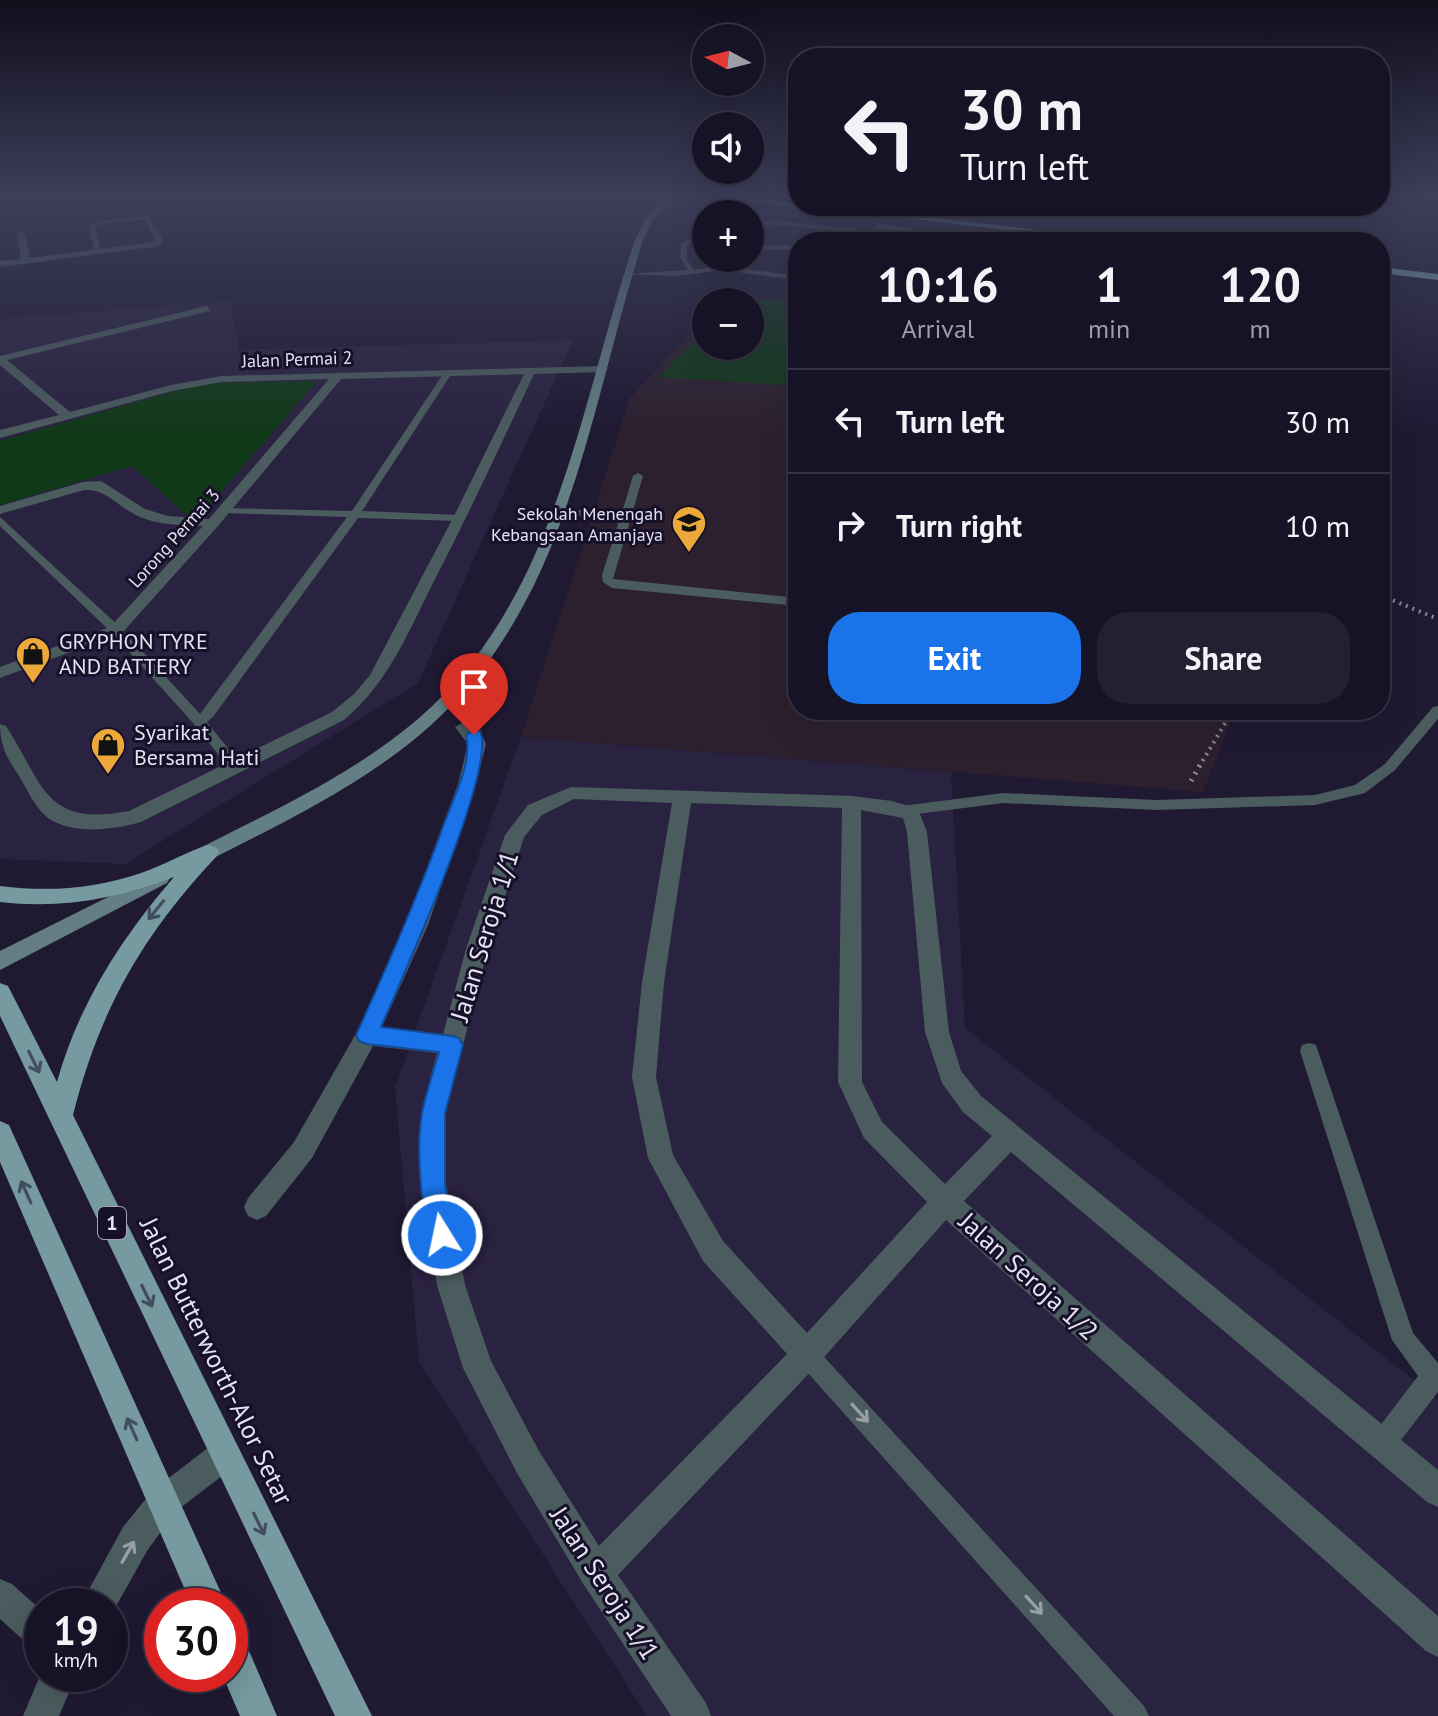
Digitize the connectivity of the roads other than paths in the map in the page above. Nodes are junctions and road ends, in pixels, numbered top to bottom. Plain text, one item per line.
1 (628, 277) edge
2 (207, 309) dead end
3 (0, 360) edge
4 (603, 369) junction
5 (531, 370) junction
6 (448, 373) junction
7 (338, 376) junction
8 (68, 416) junction
9 (0, 434) edge
10 (638, 476) dead end
11 (0, 510) edge
12 (224, 510) junction
13 (558, 512) junction
14 (355, 514) junction
15 (626, 515) junction
16 (460, 518) junction
17 (0, 520) edge
18 (213, 523) junction
19 (788, 601) edge
20 (116, 630) junction
21 (0, 673) edge
22 (1438, 710) edge
23 (199, 721) junction
24 (464, 727) dead end
25 (0, 730) edge
26 (237, 769) junction
27 (683, 795) junction
28 (852, 802) junction
29 (906, 813) junction
30 (209, 852) junction
31 (0, 894) edge
32 (0, 961) edge
33 (0, 992) edge
34 (367, 1035) junction
35 (452, 1045) junction
36 (1309, 1051) dead end
37 (60, 1115) junction
38 (0, 1133) edge
39 (1010, 1136) junction
40 (945, 1202) junction
41 (257, 1207) dead end
42 (807, 1355) junction
43 (1435, 1378) edge
44 (1382, 1444) junction
45 (224, 1455) junction
46 (1438, 1491) edge
47 (164, 1501) junction
48 (596, 1573) junction
49 (107, 1588) edge
50 (202, 1588) edge
51 (0, 1596) edge
52 (24, 1618) edge
53 (1438, 1639) edge
54 (248, 1691) edge
55 (51, 1692) edge
56 (41, 1716) edge
57 (259, 1716) edge
58 (354, 1716) edge
59 (693, 1716) edge
60 (1134, 1716) edge

1 - 4 main road
2 - 3 street
3 - 8 street
4 - 5 street, Jalan Permai 2
4 - 13 main road
5 - 6 street, Jalan Permai 2
5 - 16 street
6 - 7 street, Jalan Permai 2
6 - 14 lane
7 - 8 street, Jalan Permai 2
7 - 12 street, Lorong Permai 3
8 - 9 street, Jalan Permai 2
10 - 15 lane
11 - 18 street
12 - 14 lane
12 - 18 street, Lorong Permai 3
13 - 15 lane
13 - 30 main road
14 - 16 lane
14 - 23 lane
15 - 19 lane
16 - 26 street
17 - 20 lane
18 - 20 street, Lorong Permai 3
20 - 21 street, Lorong Permai 3
20 - 23 lane
22 - 29 lane
23 - 26 lane
24 - 34 street
25 - 26 street
27 - 28 street, Jalan Seroja 1/1
27 - 35 street, Jalan Seroja 1/1
27 - 42 street
28 - 29 street, Jalan Seroja 1/1
28 - 40 street, Jalan Seroja 1/2
29 - 39 street
30 - 31 main road
30 - 32 main road
30 -> 37 main road
33 -> 37 main road, Jalan Butterworth-Alor Setar / 1
34 - 35 street
34 - 41 street
35 - 48 street, Jalan Seroja 1/1
36 - 43 lane
37 -> 45 main road, Jalan Butterworth-Alor Setar / 1
47 -> 38 main road
39 - 40 street
39 - 44 street
40 - 42 street
40 - 53 street, Jalan Seroja 1/2
42 - 48 street
42 -> 60 lane
43 - 44 lane
44 - 46 street
45 - 47 street
45 -> 58 main road, Jalan Butterworth-Alor Setar / 1
49 -> 47 street
47 - 50 main road
48 - 59 street, Jalan Seroja 1/1
51 - 52 street
54 - 57 main road
55 - 56 street

